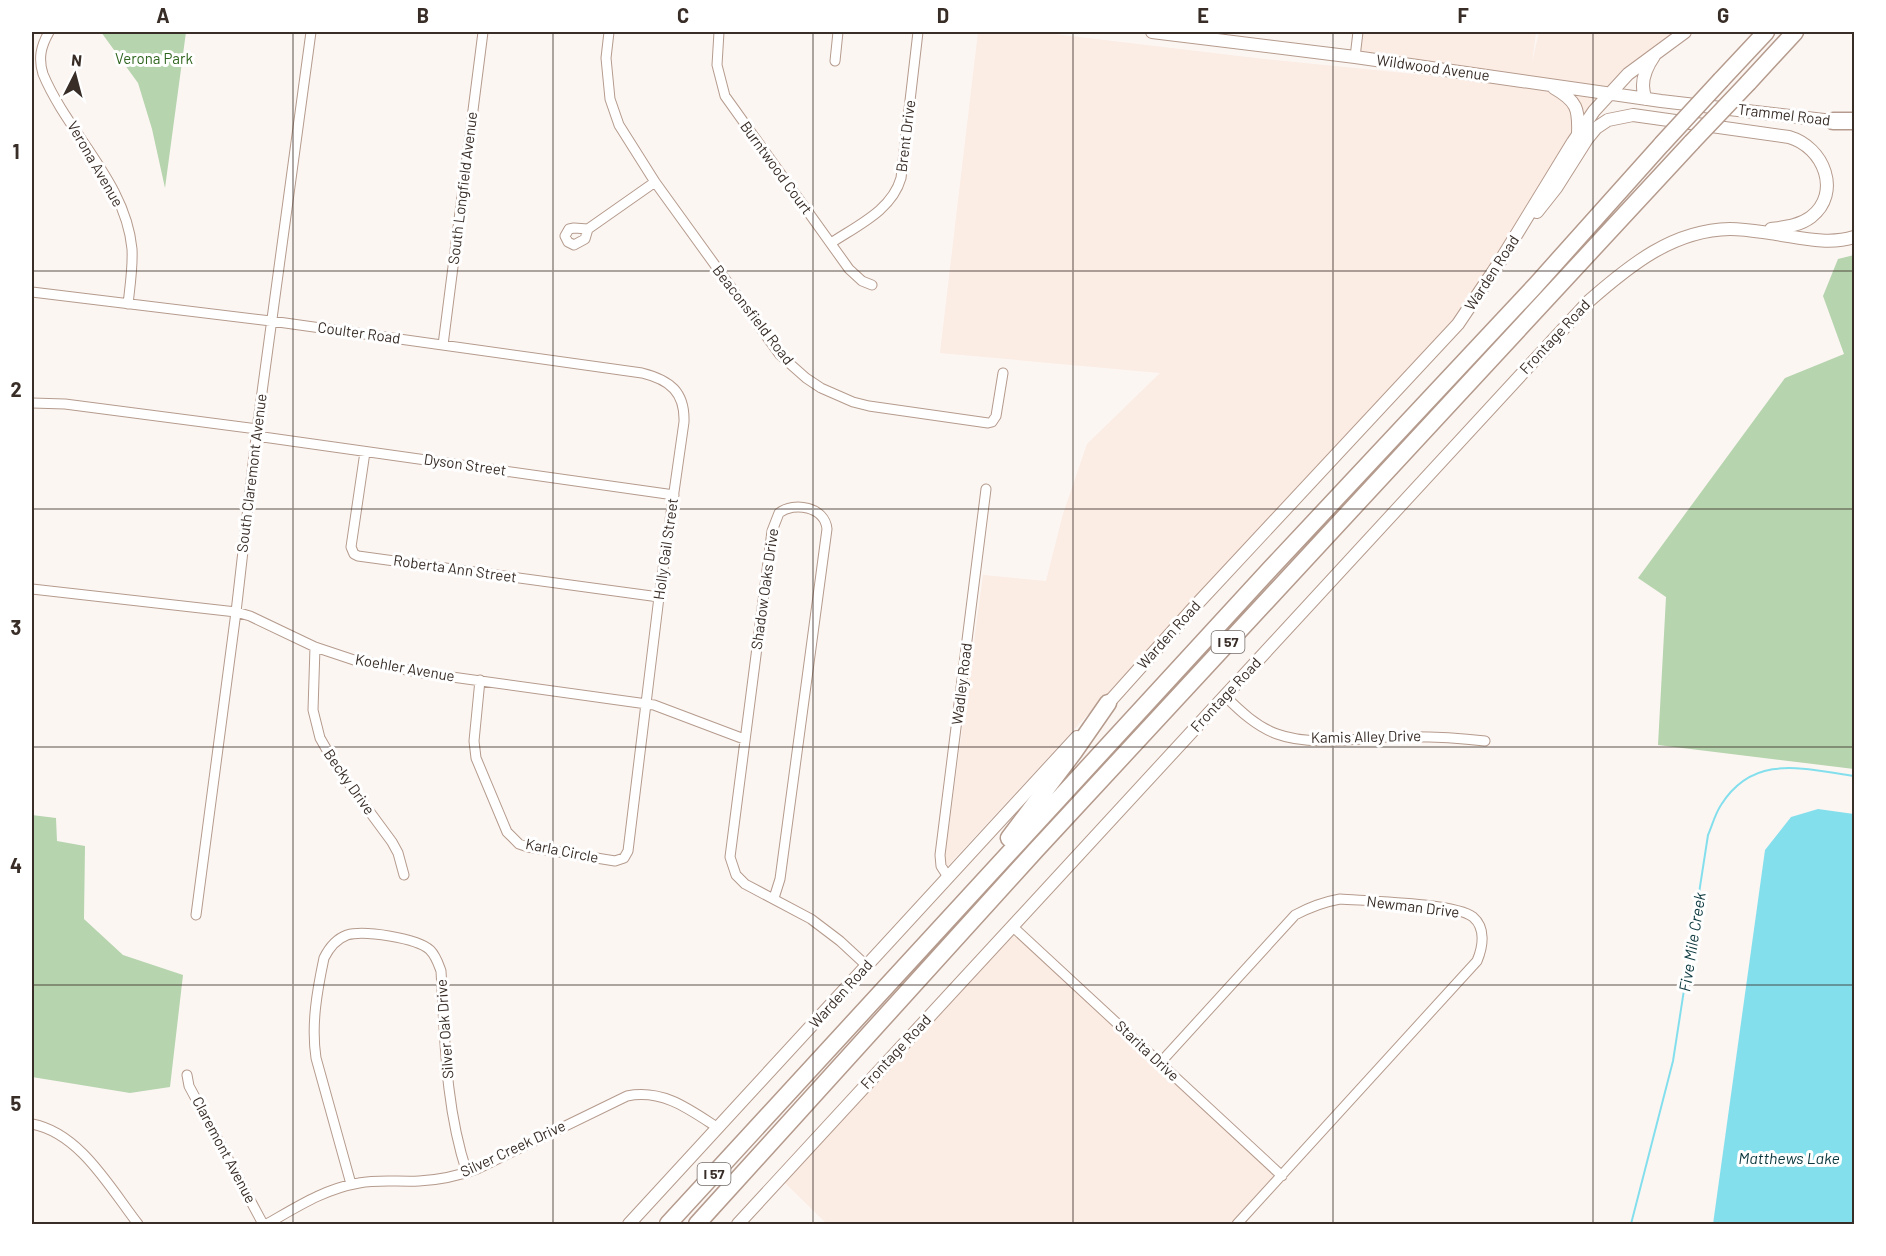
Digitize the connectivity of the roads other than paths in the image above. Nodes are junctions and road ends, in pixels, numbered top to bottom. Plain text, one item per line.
1 (49, 32) edge
2 (311, 32) edge
3 (483, 32) edge
4 (609, 32) edge
5 (719, 32) edge
6 (838, 32) edge
7 (918, 32) edge
8 (1152, 32) edge
9 (1358, 32) edge
10 (1685, 32) edge
11 (1766, 32) edge
12 (1795, 32) edge
13 (1167, 33) edge
14 (1658, 51) junction
15 (1355, 57) junction
16 (835, 62) dead end
17 (1548, 84) junction
18 (1611, 94) junction
19 (1646, 99) junction
20 (1714, 107) joint
21 (1833, 121) joint
22 (1854, 123) edge
23 (1578, 135) junction
24 (655, 182) junction
25 (588, 229) dead end
26 (1752, 231) junction
27 (1854, 237) edge
28 (831, 243) junction
29 (1509, 248) junction
30 (872, 285) dead end
31 (32, 292) edge
32 (128, 304) junction
33 (271, 321) junction
34 (443, 345) junction
35 (1003, 373) dead end
36 (679, 396) joint
37 (32, 403) edge
38 (257, 433) junction
39 (365, 452) junction
40 (986, 489) dead end
41 (674, 495) junction
42 (32, 590) edge
43 (659, 597) junction
44 (236, 612) junction
45 (315, 647) junction
46 (480, 680) junction
47 (1225, 696) junction
48 (1108, 703) junction
49 (647, 704) junction
50 (744, 739) junction
51 (1485, 741) dead end
52 (404, 875) dead end
53 (948, 877) junction
54 (774, 898) junction
55 (196, 915) dead end
56 (950, 917) junction
57 (1012, 926) junction
58 (867, 966) junction
59 (1160, 1063) junction
60 (187, 1075) dead end
61 (32, 1124) edge
62 (718, 1128) junction
63 (467, 1173) junction
64 (1282, 1176) junction
65 (351, 1184) junction
66 (138, 1224) edge
67 (265, 1224) edge
68 (630, 1224) edge
69 (668, 1224) edge
70 (697, 1224) edge
71 (738, 1224) edge
72 (1237, 1224) edge

1 - 32 street, Verona Avenue
2 - 33 street, South Claremont Avenue
3 - 34 street, South Longfield Avenue
4 - 24 street, Beaconsfield Road
5 - 28 street, Burntwood Court
6 - 16 street
7 - 28 street, Brent Drive
8 - 13 main road, Wildwood Avenue
9 - 15 street
10 - 14 main road, Warden Road
11 - 56 highway, I 57, bridge
12 - 70 highway, I 57, bridge
13 - 15 main road, Wildwood Avenue
14 - 18 main road, Warden Road
14 - 19 main road
15 - 17 main road, Wildwood Avenue
17 - 18 main road, Wildwood Avenue
17 - 23 main road
18 - 19 main road, Wildwood Avenue
18 - 23 main road, Warden Road
19 - 20 main road, Wildwood Avenue
20 - 21 main road, Trammel Road
21 - 22 highway
23 - 29 main road, Warden Road
24 - 25 street
24 - 35 street, Beaconsfield Road
26 - 27 main road
26 - 29 main road
26 - 47 main road, Frontage Road
28 - 30 street, Burntwood Court
29 - 48 main road, Warden Road
31 - 32 street, Coulter Road
32 - 33 street, Coulter Road
33 - 34 street, Coulter Road
33 - 38 street, South Claremont Avenue
34 - 36 street, Coulter Road
36 - 41 street, Holly Gail Street
37 - 38 street, Dyson Street
38 - 39 street, Dyson Street
38 - 44 street, South Claremont Avenue
39 - 41 street, Dyson Street
39 - 43 street, Roberta Ann Street
40 - 53 street, Wadley Road
41 - 43 street, Holly Gail Street
42 - 44 street, Koehler Avenue
43 - 49 street, Holly Gail Street
44 - 45 street, Koehler Avenue
44 - 55 street, South Claremont Avenue
45 - 46 street, Koehler Avenue
45 - 52 street, Becky Drive
46 - 49 street, Koehler Avenue
46 - 49 street, Karla Circle
47 - 51 street, Kamis Alley Drive
47 - 57 main road, Frontage Road
48 - 53 main road, Warden Road
48 - 56 highway
49 - 50 street, Koehler Avenue
50 - 54 street, Shadow Oaks Drive
50 - 54 street, Shadow Oaks Drive
53 - 58 main road, Warden Road
54 - 58 street, Shadow Oaks Drive
56 - 69 highway, I 57
57 - 59 street, Starita Drive
57 - 71 main road, Frontage Road
58 - 62 main road, Warden Road
59 - 64 street, Starita Drive
59 - 64 street, Newman Drive
60 - 67 street, Claremont Avenue
61 - 66 street
62 - 63 street, Silver Creek Drive
62 - 68 main road, Warden Road
63 - 65 street, Silver Creek Drive
63 - 65 street, Silver Oak Drive
64 - 72 street, Newman Drive
65 - 67 street, Silver Creek Drive

